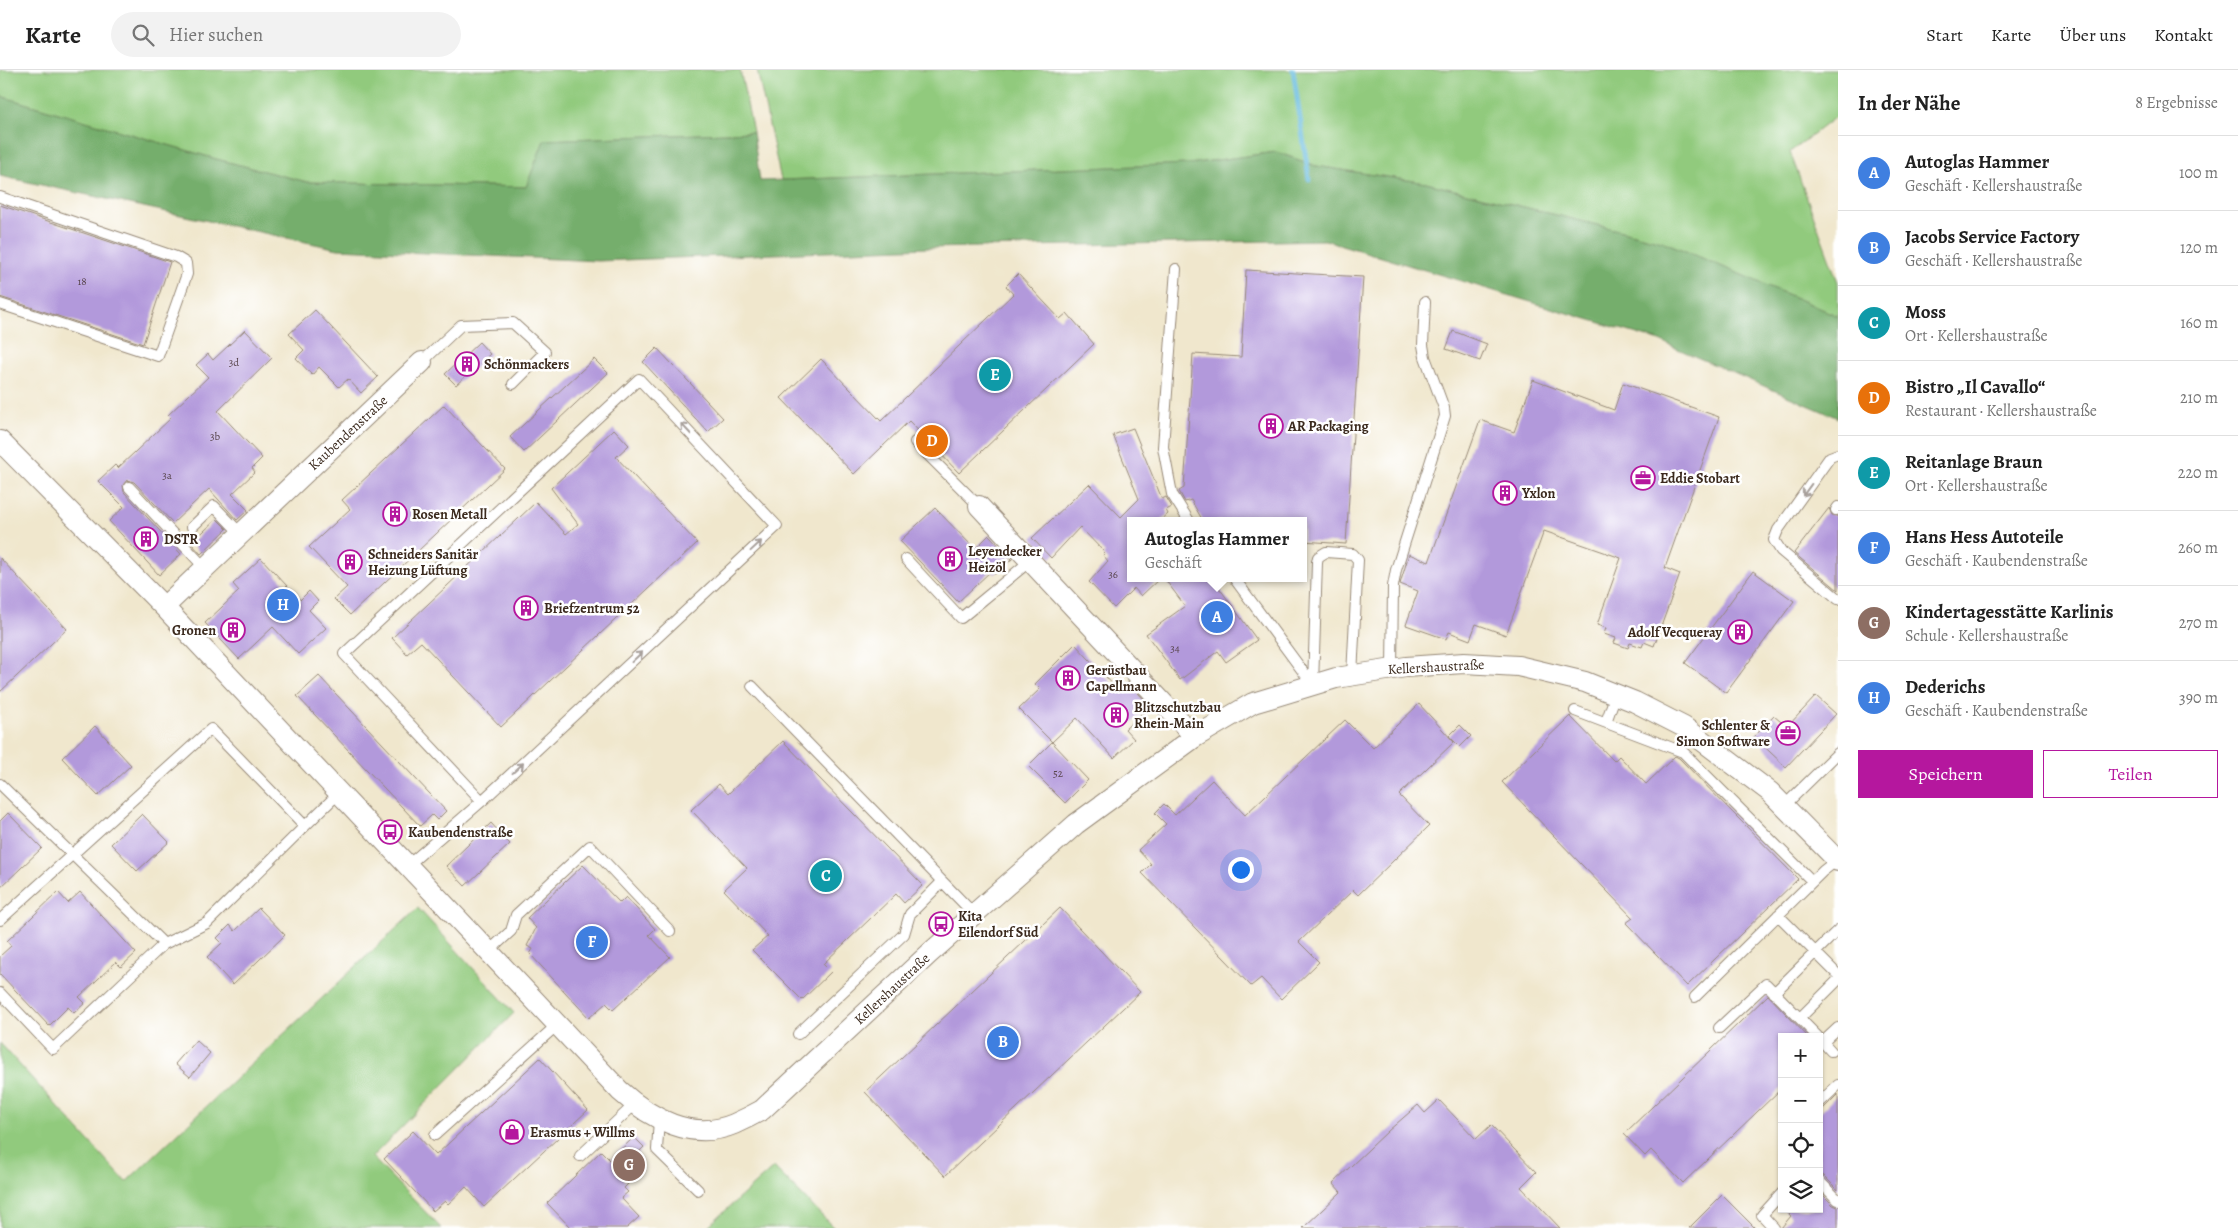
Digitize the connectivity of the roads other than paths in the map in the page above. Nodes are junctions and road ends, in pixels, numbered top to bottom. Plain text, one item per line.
1 (0, 197) edge
2 (1176, 269) dead end
3 (1425, 302) dead end
4 (0, 304) edge
5 (422, 362) joint
6 (513, 384) dead end
7 (0, 441) edge
8 (915, 442) dead end
9 (1838, 454) edge
10 (129, 488) dead end
11 (979, 506) joint
12 (1186, 517) edge
13 (192, 527) dead end
14 (241, 534) junction
15 (906, 559) dead end
16 (1030, 561) junction
17 (205, 568) junction
18 (1237, 582) edge
19 (1838, 599) edge
20 (164, 607) junction
21 (1392, 669) junction
22 (1352, 675) junction
23 (1313, 685) junction
24 (752, 686) dead end
25 (1616, 694) junction
26 (1575, 711) dead end
27 (1606, 722) junction
28 (1195, 737) junction
29 (1838, 753) edge
30 (0, 784) edge
31 (339, 793) junction
32 (482, 801) junction
33 (1785, 805) junction
34 (305, 826) junction
35 (73, 855) junction
36 (1838, 861) edge
37 (407, 866) junction
38 (1812, 881) junction
39 (942, 882) junction
40 (974, 914) junction
41 (1778, 915) junction
42 (0, 920) edge
43 (1838, 930) edge
44 (670, 931) dead end
45 (164, 944) junction
46 (488, 952) junction
47 (1815, 952) junction
48 (1838, 975) edge
49 (1838, 980) edge
50 (0, 993) edge
51 (1774, 993) junction
52 (1694, 998) dead end
53 (1800, 1018) junction
54 (557, 1025) junction
55 (1719, 1028) dead end
56 (1838, 1028) edge
57 (1814, 1033) edge
58 (798, 1034) dead end
59 (1823, 1037) edge
60 (1823, 1042) edge
61 (1832, 1051) dead end
62 (1838, 1085) edge
63 (1823, 1099) edge
64 (635, 1104) junction
65 (659, 1119) junction
66 (435, 1134) dead end
67 (580, 1156) dead end
68 (1823, 1185) edge
69 (698, 1190) dead end
70 (1778, 1197) edge
71 (1838, 1200) edge
72 (1774, 1228) edge

1 - 4 lane
2 - 12 lane
3 - 21 lane
5 - 6 lane
5 - 14 street, Kaubendenstraße
7 - 20 street
8 - 11 lane
9 -> 19 lane
10 - 17 lane
11 - 16 street
13 - 14 lane
14 - 17 street, Kaubendenstraße
15 - 16 lane
16 - 28 street
17 - 20 street, Kaubendenstraße
18 - 23 lane
20 - 31 street
21 - 22 street, Kellershaustraße
21 - 25 street, Kellershaustraße
22 - 23 street, Kellershaustraße
22 - 23 lane
23 - 28 street, Kellershaustraße
24 - 39 lane
25 - 27 lane
25 - 33 street, Kellershaustraße
26 - 27 lane
27 - 38 lane
28 - 40 street, Kellershaustraße
29 - 33 lane
30 - 35 lane
31 - 34 lane
31 - 37 street
32 -> 32 lane
32 - 37 lane
33 - 36 street, Kellershaustraße
34 - 35 lane
34 - 45 lane
35 - 42 lane
35 - 45 lane
36 - 38 lane
37 - 46 street
38 - 41 lane
39 - 40 lane
39 - 58 lane
40 - 65 street, Kellershaustraße
41 - 47 lane
41 - 52 lane
43 - 47 lane
44 - 46 lane
45 - 50 lane
46 - 54 street
47 - 48 lane
47 - 51 lane
49 - 53 lane
51 - 53 lane
51 - 55 lane
53 - 57 lane
54 - 64 street, Kellershaustraße
54 - 66 lane
56 - 59 lane
60 - 61 lane
62 - 63 lane
64 - 65 street, Kellershaustraße
64 - 67 lane
65 - 69 lane
68 - 71 lane
70 - 72 lane

